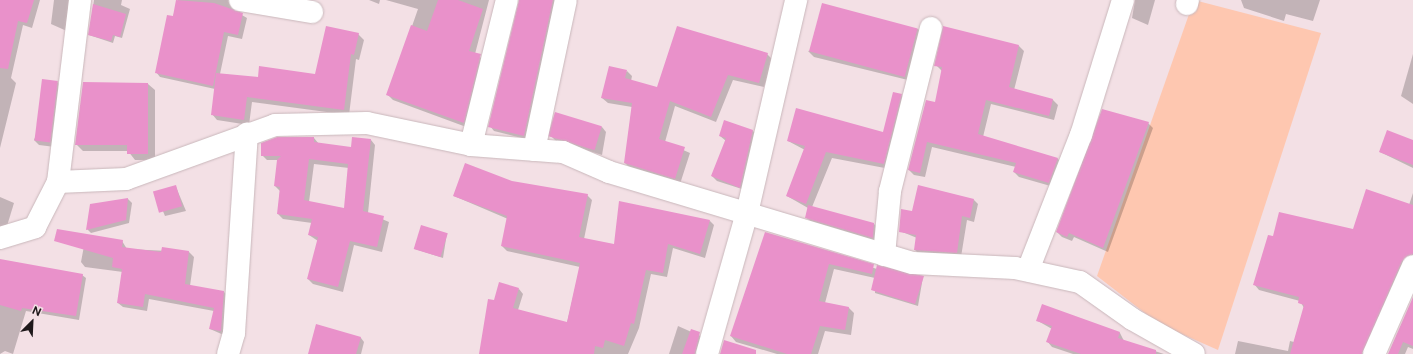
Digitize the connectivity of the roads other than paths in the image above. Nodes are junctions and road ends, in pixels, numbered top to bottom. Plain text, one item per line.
1 (80, 0) edge
2 (507, 0) edge
3 (566, 0) edge
4 (796, 0) edge
5 (1124, 0) edge
6 (254, 1) edge
7 (312, 12) dead end
8 (931, 28) dead end
9 (247, 133) junction
10 (471, 145) junction
11 (534, 150) junction
12 (58, 182) junction
13 (747, 213) junction
14 (0, 238) edge
15 (884, 255) junction
16 (1413, 266) edge
17 (1028, 270) junction
18 (1186, 352) edge
19 (228, 354) edge
20 (707, 354) edge
21 (1374, 354) edge

1 - 12 street
2 - 10 street
3 - 11 street
4 - 13 street
5 - 17 street
6 - 7 street
8 - 15 street
9 - 10 street
9 - 12 street
9 - 19 street
10 - 11 street
11 - 13 street
12 - 14 street
13 - 15 street
13 - 20 street
15 - 17 street
16 - 21 street
17 - 18 street

